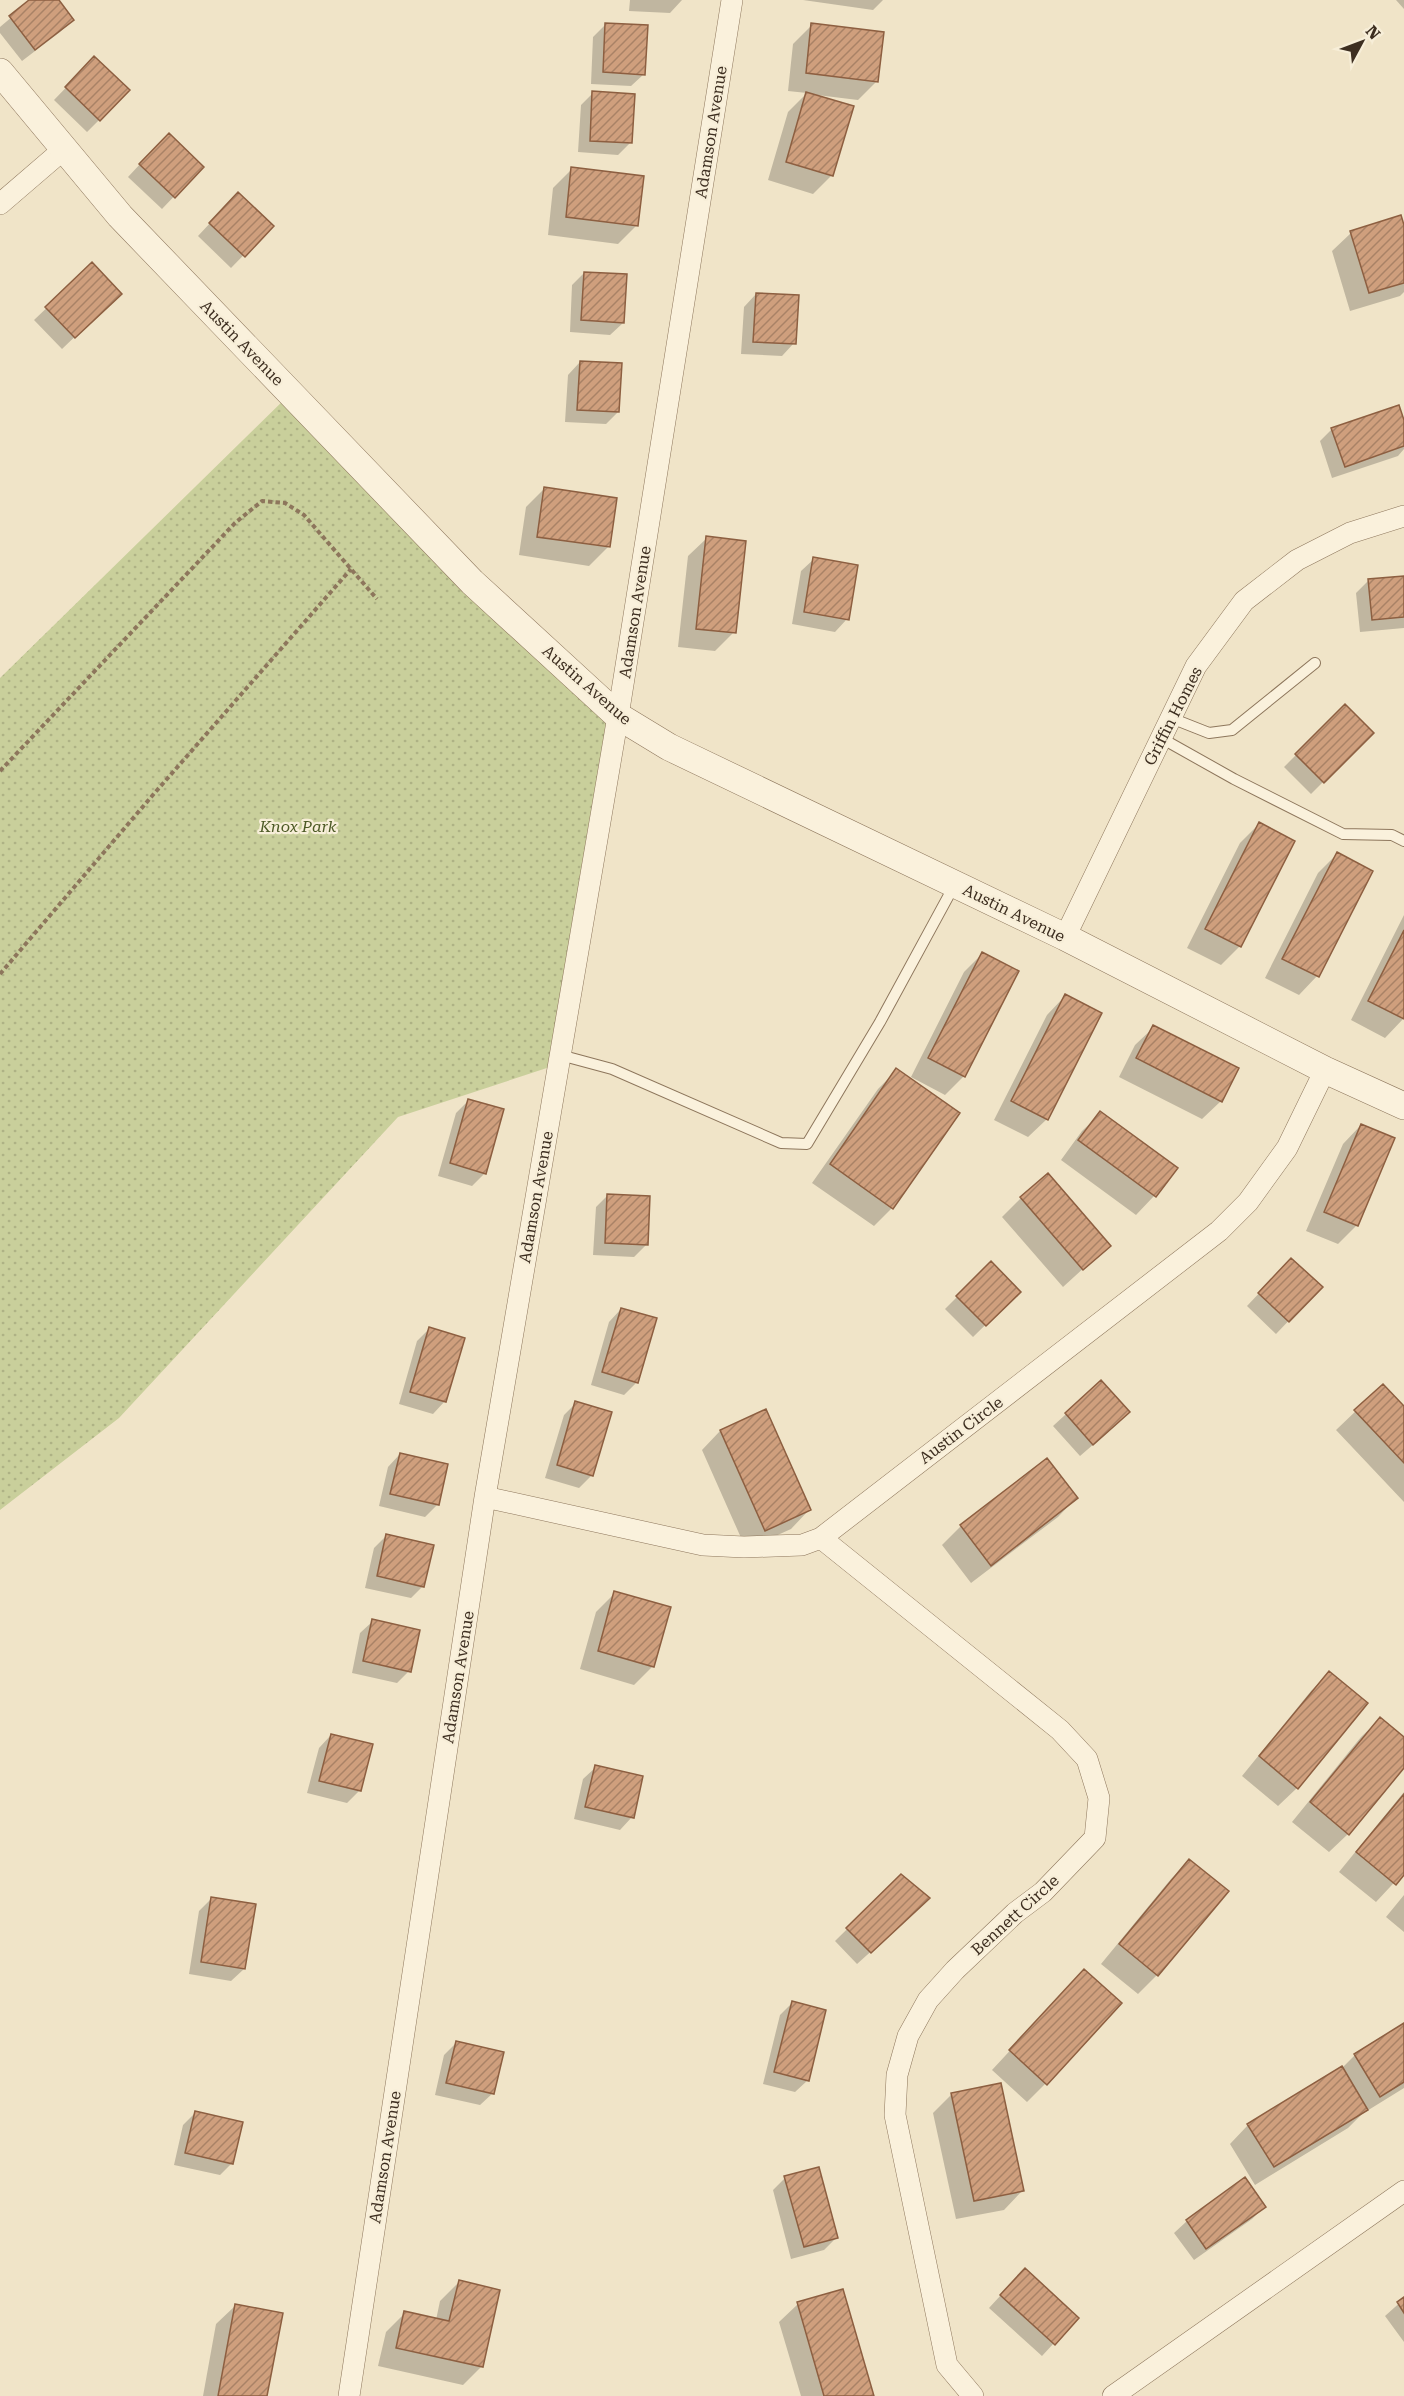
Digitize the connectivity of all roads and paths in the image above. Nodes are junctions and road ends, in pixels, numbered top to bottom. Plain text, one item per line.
1 (732, 0) edge
2 (0, 72) edge
3 (64, 149) junction
4 (0, 204) edge
5 (1404, 516) edge
6 (351, 569) junction
7 (377, 599) dead end
8 (1315, 663) dead end
9 (618, 716) junction
10 (1171, 718) junction
11 (1161, 738) junction
12 (0, 771) edge
13 (1404, 842) edge
14 (955, 884) junction
15 (1065, 937) junction
16 (0, 974) edge
17 (560, 1055) junction
18 (1325, 1070) junction
19 (1404, 1106) edge
20 (485, 1497) junction
21 (820, 1538) junction
22 (1404, 2191) edge
23 (349, 2396) edge
24 (973, 2396) edge
25 (1113, 2396) edge

1 - 9 street, Adamson Avenue
2 - 3 street, Austin Avenue
3 - 4 street
3 - 9 street, Austin Avenue
5 - 10 street, Griffin Homes
6 - 7 path
6 - 12 path
6 - 16 path
8 - 10 lane
9 - 14 street, Austin Avenue
9 - 17 street, Adamson Avenue
10 - 11 street, Griffin Homes
11 - 13 lane
11 - 15 street, Griffin Homes
14 - 15 street, Austin Avenue
14 - 17 lane
15 - 18 street, Austin Avenue
17 - 20 street, Adamson Avenue
18 - 19 street, Austin Avenue
18 - 21 street, Austin Circle
20 - 21 street, Austin Circle
20 - 23 street, Adamson Avenue
21 - 24 street, Bennett Circle
22 - 25 street

